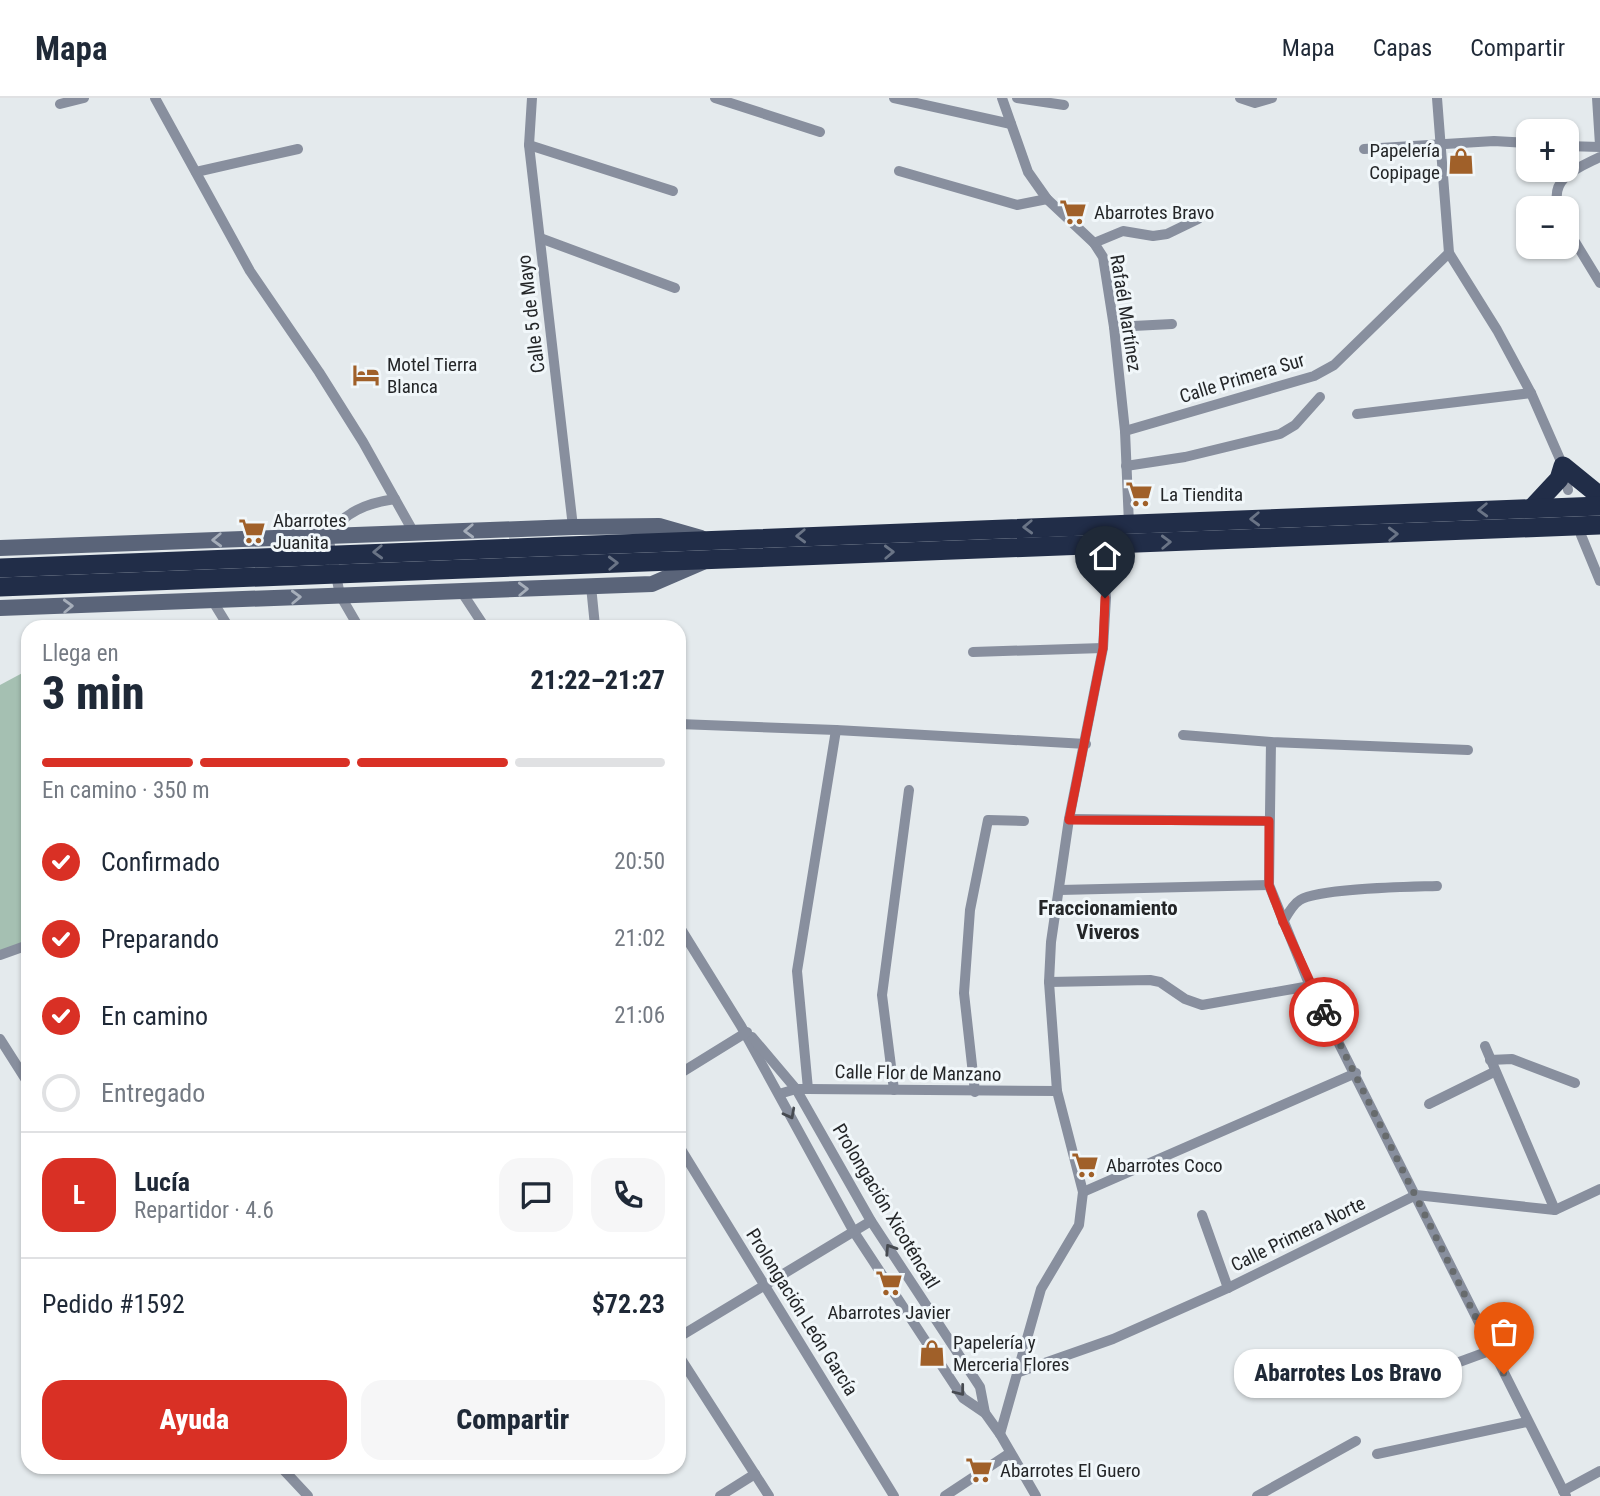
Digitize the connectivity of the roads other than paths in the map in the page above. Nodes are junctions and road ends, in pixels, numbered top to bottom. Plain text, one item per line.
1 (84, 98) edge
2 (155, 98) edge
3 (532, 98) edge
4 (715, 98) edge
5 (894, 98) edge
6 (1002, 98) edge
7 (1017, 98) edge
8 (1240, 98) edge
9 (1272, 98) edge
10 (1437, 98) edge
11 (1597, 98) edge
12 (60, 104) dead end
13 (1064, 105) dead end
14 (1011, 124) junction
15 (820, 132) dead end
16 (1516, 142) edge
17 (529, 145) junction
18 (1442, 145) junction
19 (1579, 146) edge
20 (1600, 146) edge
21 (298, 149) dead end
22 (1364, 149) dead end
23 (1600, 158) edge
24 (899, 171) dead end
25 (196, 172) junction
26 (673, 191) dead end
27 (1556, 196) edge
28 (1047, 199) junction
29 (1198, 219) dead end
30 (540, 238) junction
31 (1094, 243) junction
32 (1579, 248) edge
33 (1449, 253) junction
34 (1600, 283) edge
35 (675, 288) dead end
36 (1172, 324) dead end
37 (1114, 327) junction
38 (1531, 393) junction
39 (1320, 397) dead end
40 (1357, 414) dead end
41 (1125, 431) junction
42 (1126, 466) junction
43 (1563, 466) junction
44 (1568, 490) dead end
45 (1600, 496) edge
46 (395, 499) junction
47 (1600, 506) edge
48 (1532, 508) junction
49 (1129, 524) junction
50 (1600, 525) edge
51 (573, 527) junction
52 (414, 533) junction
53 (1581, 535) dead end
54 (328, 536) junction
55 (707, 539) junction
56 (1101, 544) junction
57 (0, 548) edge
58 (545, 555) junction
59 (707, 560) junction
60 (0, 568) edge
61 (110, 573) junction
62 (1600, 582) edge
63 (591, 586) junction
64 (0, 587) edge
65 (461, 591) junction
66 (340, 596) junction
67 (212, 600) junction
68 (0, 608) edge
69 (224, 620) edge
70 (354, 620) edge
71 (481, 620) edge
72 (594, 620) edge
73 (1103, 648) junction
74 (973, 652) dead end
75 (686, 724) edge
76 (836, 730) junction
77 (1183, 735) dead end
78 (1270, 741) junction
79 (1086, 744) junction
80 (1468, 750) dead end
81 (909, 790) dead end
82 (1069, 820) junction
83 (1024, 821) dead end
84 (1269, 821) junction
85 (1269, 885) junction
86 (1437, 886) dead end
87 (1060, 890) junction
88 (1283, 922) junction
89 (686, 937) edge
90 (21, 948) edge
91 (0, 955) edge
92 (1049, 982) junction
93 (1310, 986) junction
94 (744, 1031) junction
95 (0, 1039) edge
96 (1485, 1046) dead end
97 (1490, 1060) junction
98 (686, 1069) edge
99 (21, 1072) edge
100 (1494, 1072) junction
101 (1356, 1073) junction
102 (1575, 1083) dead end
103 (808, 1088) junction
104 (796, 1089) junction
105 (894, 1090) junction
106 (1057, 1091) junction
107 (975, 1092) junction
108 (779, 1094) junction
109 (1429, 1104) dead end
110 (686, 1157) edge
111 (1600, 1189) edge
112 (1083, 1192) junction
113 (1416, 1195) junction
114 (1555, 1210) junction
115 (1202, 1215) dead end
116 (872, 1221) junction
117 (854, 1232) junction
118 (764, 1284) junction
119 (1228, 1288) junction
120 (686, 1333) edge
121 (1492, 1350) junction
122 (686, 1367) edge
123 (1019, 1372) junction
124 (1421, 1376) dead end
125 (985, 1413) junction
126 (1527, 1422) junction
127 (1000, 1434) junction
128 (1356, 1441) dead end
129 (1010, 1453) junction
130 (1377, 1454) dead end
131 (1600, 1471) edge
132 (287, 1474) edge
133 (755, 1474) junction
134 (1565, 1494) edge
135 (307, 1496) edge
136 (720, 1496) edge
137 (769, 1496) edge
138 (894, 1496) edge
139 (945, 1496) edge
140 (1036, 1496) edge
141 (1257, 1496) edge

1 - 12 street
2 - 25 street
3 - 17 street, Calle 5 de Mayo
4 - 15 street
5 - 14 street
6 - 14 street, Rafaél Martínez
7 - 13 street
8 - 9 street
10 - 18 street
11 - 20 street
14 - 28 street, Rafaél Martínez
16 - 18 street
17 - 26 street
17 - 30 street, Calle 5 de Mayo
18 - 22 street
18 - 33 street
19 - 20 street
21 - 25 street
23 - 27 street
24 - 28 street
25 - 46 street
28 - 31 street, Rafaél Martínez
29 - 31 street
30 - 35 street
30 - 51 street, Calle 5 de Mayo
31 - 37 street, Rafaél Martínez
32 - 34 street
33 - 38 street
33 - 41 street, Calle Primera Sur
36 - 37 street
37 - 41 street, Rafaél Martínez
38 - 40 street
38 - 43 street
39 - 42 street
41 - 42 street, Rafaél Martínez
42 - 49 street, Rafaél Martínez
43 - 44 street
43 - 45 highway
43 - 48 highway
46 - 52 street
46 - 54 street
47 - 48 highway
48 -> 49 highway
49 -> 55 highway
56 -> 50 highway
51 -> 52 main road
51 - 55 main road
52 - 54 main road
53 - 62 street
54 -> 57 main road
54 - 66 street
55 - 58 highway
59 -> 56 highway
56 - 73 street
58 -> 59 highway
58 - 61 highway
59 - 63 main road
60 - 61 highway
61 - 64 highway
65 -> 63 main road
63 - 72 street
65 - 66 main road
65 - 71 street
67 -> 66 main road
66 - 70 street
68 -> 67 main road
67 - 69 street
73 - 74 street
73 - 79 street
75 - 76 street
76 - 79 street
76 - 103 street
77 - 78 street
78 - 80 street
78 - 84 street
79 - 82 street
81 - 105 street
82 - 84 street
82 - 87 street
83 - 107 street
84 - 85 street
85 - 87 street
85 - 88 street
86 - 88 street
87 - 92 street
88 - 93 street
89 - 94 street, Prolongación Xicoténcatl
90 - 91 street
92 - 93 street
92 - 106 street
93 - 101 street
94 - 98 street
94 - 104 street, Prolongación Xicoténcatl
94 - 108 street, Prolongación Xicoténcatl
95 - 99 street
96 - 97 street
97 - 100 street
97 - 102 street
100 - 109 street
100 - 114 street
101 - 112 street
101 - 113 street
103 - 104 street, Calle Flor de Manzano
103 - 105 street, Calle Flor de Manzano
104 - 108 street, Calle Flor de Manzano
104 - 116 street, Prolongación Xicoténcatl
105 - 107 street, Calle Flor de Manzano
106 - 107 street, Calle Flor de Manzano
106 - 112 street
108 -> 117 street, Prolongación Xicoténcatl
110 - 118 street, Prolongación León García
111 - 114 street
112 - 123 street
113 - 114 street
113 - 119 street, Calle Primera Norte
113 - 121 street
115 - 119 street
116 - 117 street
125 -> 116 street, Prolongación Xicoténcatl
117 - 118 street
117 -> 125 street, Prolongación Xicoténcatl
118 - 120 street
118 - 138 street, Prolongación León García
119 - 123 street, Calle Primera Norte
121 - 124 street
121 - 126 street
122 - 133 street
123 - 127 street
125 - 127 street, Prolongación Xicoténcatl
126 - 130 street
126 - 134 street
127 - 129 street, Prolongación Xicoténcatl
128 - 141 street
129 - 139 street
129 - 140 street, Prolongación Xicoténcatl
131 - 134 street
132 - 135 street
133 - 136 street
133 - 137 street

